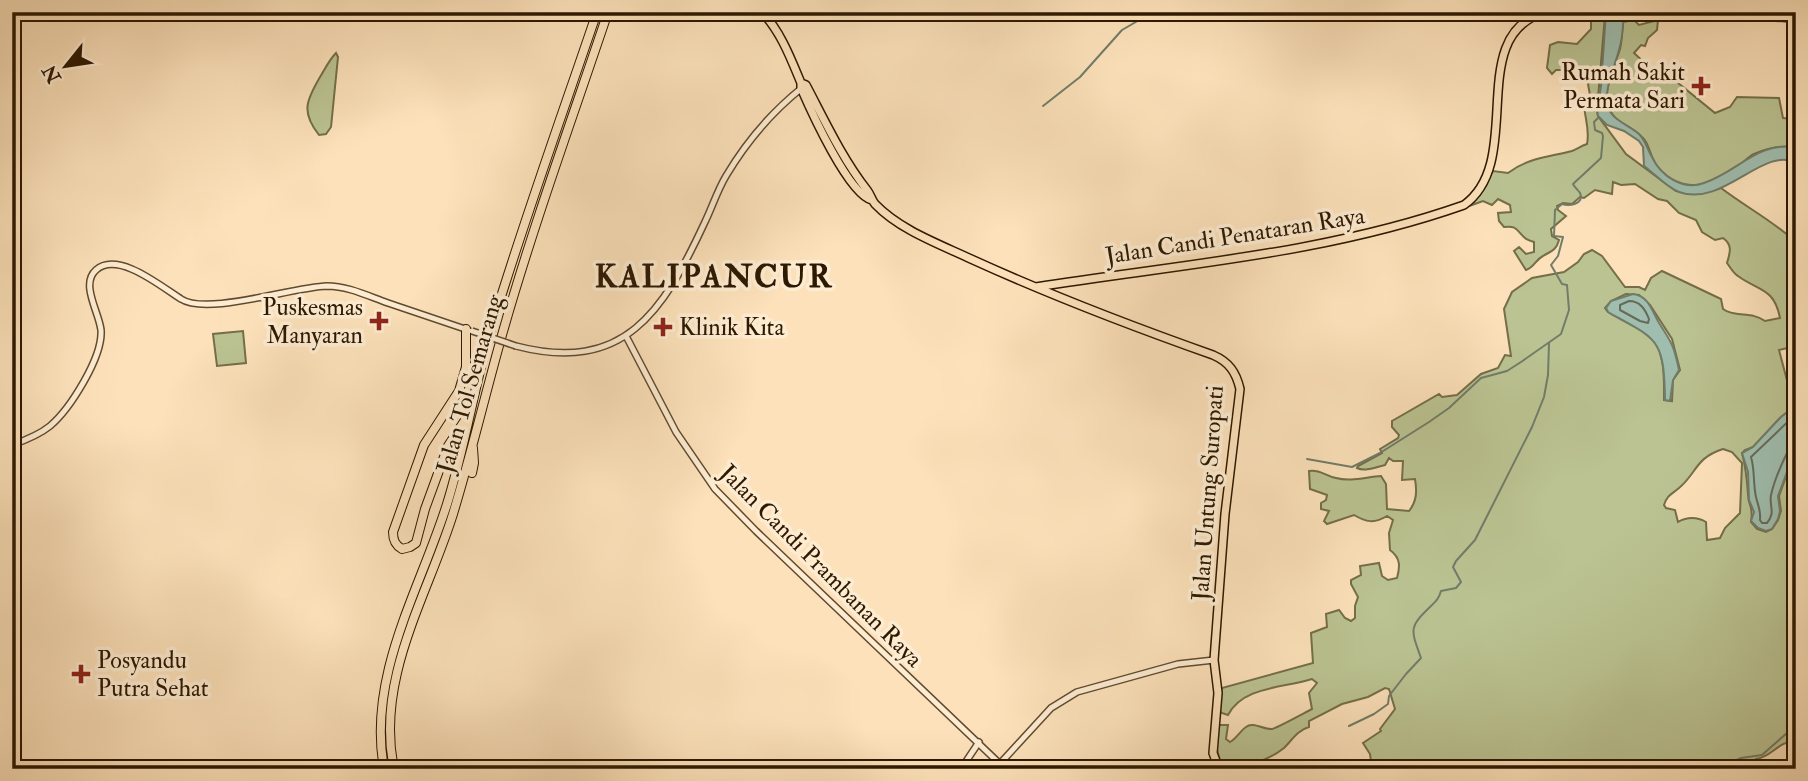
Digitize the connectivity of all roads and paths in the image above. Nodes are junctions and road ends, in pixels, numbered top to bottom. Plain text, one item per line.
1 (597, 12) edge
2 (608, 12) edge
3 (762, 12) edge
4 (1546, 12) edge
5 (1681, 12) edge
6 (1732, 13) edge
7 (1796, 18) edge
8 (803, 86) junction
9 (1036, 287) junction
10 (469, 330) junction
11 (626, 336) junction
12 (472, 410) junction
13 (12, 445) edge
14 (472, 446) junction
15 (472, 473) dead end
16 (454, 533) dead end
17 (443, 543) junction
18 (1214, 660) junction
19 (979, 742) junction
20 (997, 766) edge
21 (384, 769) edge
22 (394, 769) edge
23 (961, 769) edge
24 (1219, 769) edge

1 - 12 highway, Jalan Tol Semarang
2 - 14 highway, Jalan Tol Semarang
3 - 8 main road, Jalan Untung Suropati
4 - 9 main road, Jalan Candi Penataran Raya
5 - 6 main road
6 - 7 main road
8 - 9 main road, Jalan Untung Suropati
8 - 11 street
9 - 18 main road, Jalan Untung Suropati
10 - 11 street, bridge
10 - 12 highway
10 - 13 street
11 - 19 street, Jalan Candi Prambanan Raya
12 - 21 highway, Jalan Tol Semarang
14 - 15 highway
14 - 17 highway, Jalan Tol Semarang
16 - 17 highway
17 - 22 highway, Jalan Tol Semarang
18 - 20 street
18 - 24 main road, Jalan Untung Suropati
19 - 20 street, Jalan Candi Prambanan Raya
19 - 23 street

